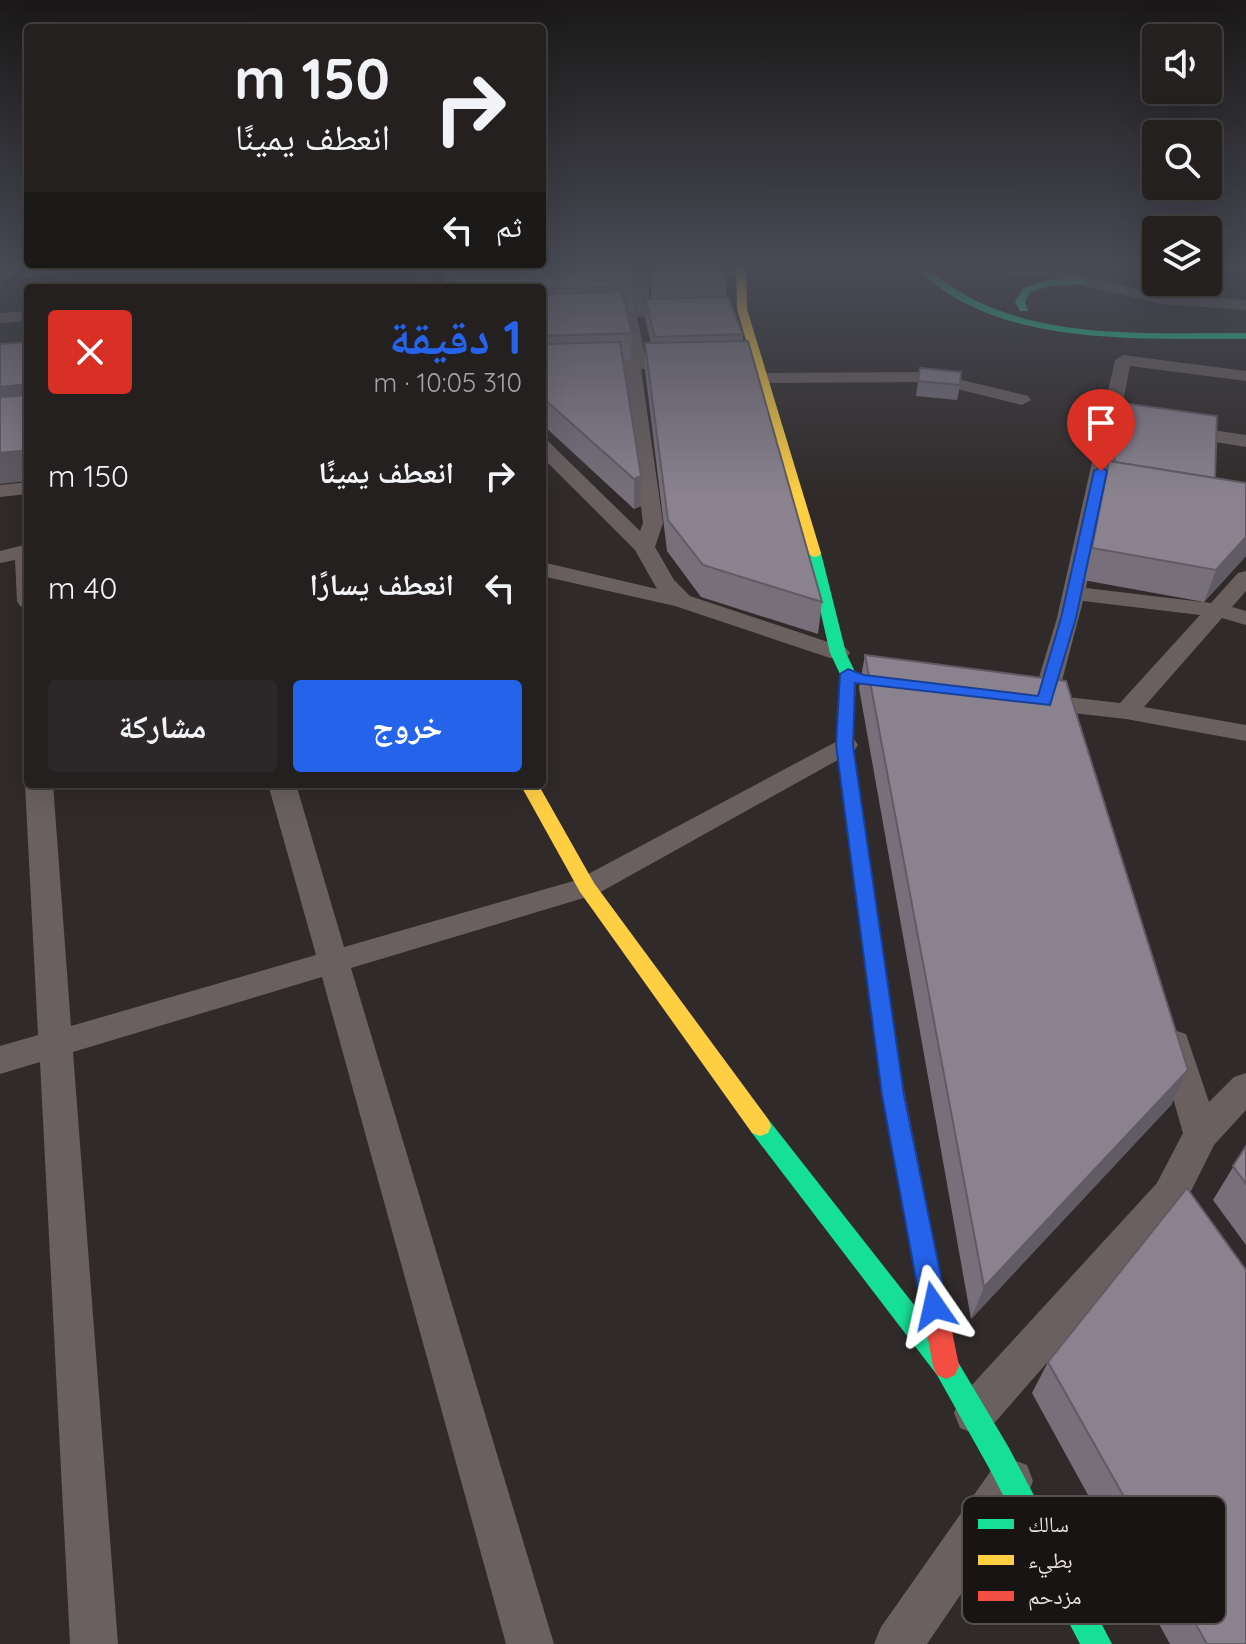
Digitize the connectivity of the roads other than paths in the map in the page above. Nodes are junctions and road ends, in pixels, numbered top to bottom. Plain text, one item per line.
1 (635, 342) edge
2 (746, 342) edge
3 (699, 363) edge
4 (636, 364) junction
5 (546, 367) edge
6 (754, 367) junction
7 (1246, 376) edge
8 (1022, 400) dead end
9 (1156, 428) edge
10 (1246, 441) edge
11 (546, 450) edge
12 (24, 488) edge
13 (0, 491) edge
14 (644, 547) junction
15 (24, 551) edge
16 (0, 557) edge
17 (546, 570) edge
18 (1246, 578) edge
19 (1074, 593) junction
20 (682, 601) junction
21 (1217, 610) junction
22 (1246, 618) edge
23 (843, 664) junction
24 (876, 681) edge
25 (1014, 698) edge
26 (1058, 704) junction
27 (1126, 711) junction
28 (1246, 733) edge
29 (1082, 736) edge
30 (845, 745) junction
31 (39, 788) edge
32 (283, 788) edge
33 (531, 788) edge
34 (587, 887) junction
35 (333, 960) junction
36 (1165, 1011) edge
37 (56, 1045) junction
38 (0, 1060) edge
39 (1246, 1087) edge
40 (1201, 1134) junction
41 (946, 1366) junction
42 (975, 1413) junction
43 (1011, 1481) junction
44 (1001, 1496) edge
45 (1019, 1496) edge
46 (962, 1552) edge
47 (1086, 1624) edge
48 (94, 1644) edge
49 (530, 1644) edge
50 (898, 1644) edge
51 (1097, 1644) edge

1 - 4 street
2 - 6 main road
3 - 4 street
4 - 5 street
4 - 14 street
6 - 8 street
6 - 23 main road
7 - 19 street
9 - 10 street
11 - 14 street
12 - 13 street
14 - 20 street
15 - 16 street
17 - 20 street
18 - 21 street
19 - 21 street
19 - 26 street
20 - 23 street
21 - 22 street
21 - 27 street
23 - 24 street
23 - 30 main road
25 - 26 street
26 - 27 street
26 - 29 street
27 - 28 street
30 - 34 street
30 - 41 main road
31 - 37 street
32 - 35 street
33 - 34 main road
34 - 35 street
34 - 41 main road
35 - 37 street
35 - 49 street
36 - 40 street
37 - 38 street
37 - 48 street
39 - 40 street
40 - 42 street
41 - 42 main road
42 - 43 main road
43 - 44 street
43 - 45 main road
46 - 50 street
47 - 51 main road

